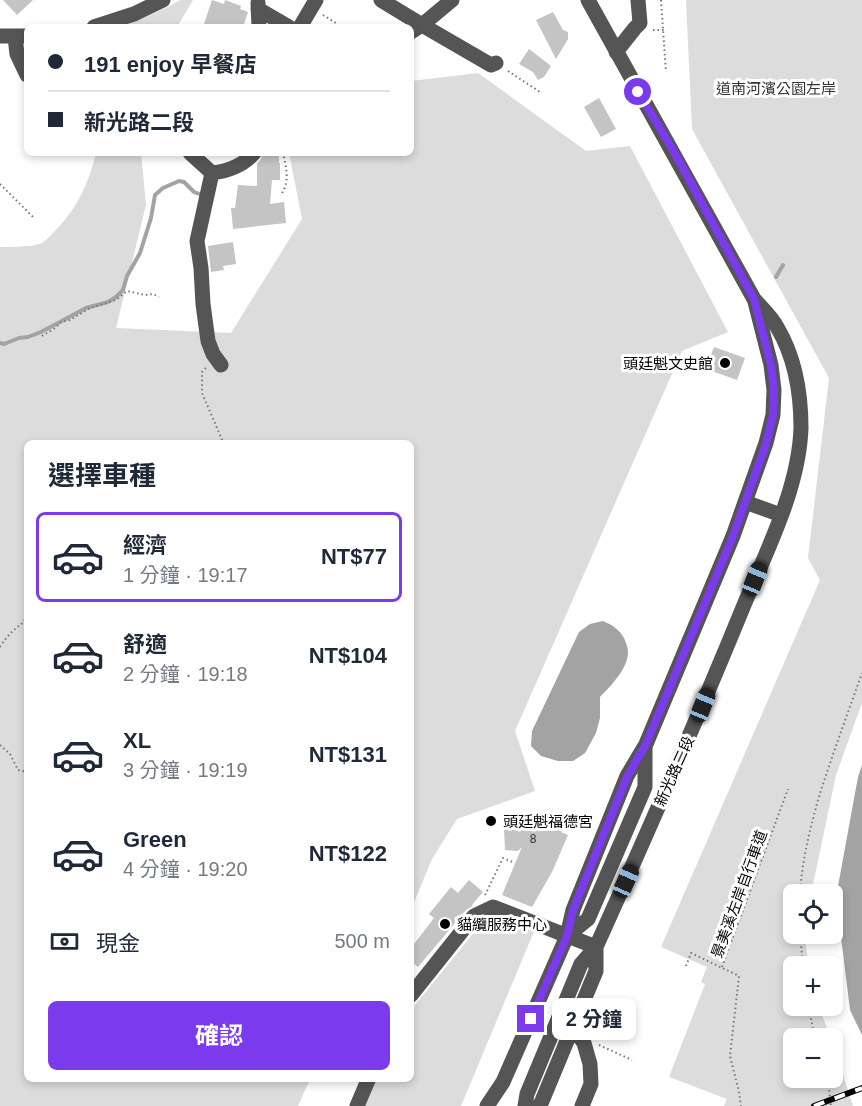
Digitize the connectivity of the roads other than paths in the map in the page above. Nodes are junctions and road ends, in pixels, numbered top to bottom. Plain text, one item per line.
1 (163, 0) edge
2 (316, 0) edge
3 (381, 0) edge
4 (452, 0) edge
5 (588, 0) edge
6 (638, 0) edge
7 (258, 5) edge
8 (107, 24) edge
9 (259, 24) edge
10 (285, 24) edge
11 (302, 24) edge
12 (412, 24) edge
13 (417, 28) edge
14 (14, 36) edge
15 (616, 52) junction
16 (496, 63) road end
17 (24, 69) edge
18 (193, 156) edge
19 (251, 156) edge
20 (212, 173) junction
21 (754, 299) junction
22 (217, 360) road end
23 (745, 502) junction
24 (781, 515) junction
25 (567, 936) junction
26 (596, 947) junction
27 (414, 991) edge
28 (573, 1027) junction
29 (367, 1082) edge
30 (503, 1082) junction
31 (357, 1106) edge
32 (487, 1106) edge
33 (503, 1106) edge
34 (525, 1106) edge
35 (539, 1106) edge
36 (582, 1106) edge

1 - 8 street
2 - 11 street
3 - 12 street
4 - 13 street
5 - 15 street, 新光路二段
6 - 15 street
7 - 9 street
7 - 10 street
13 - 16 street
14 - 17 street
15 - 21 street, 新光路二段
18 - 20 street
19 - 20 street
20 - 22 street
21 - 23 street, 新光路二段
21 - 24 street, 新光路二段
23 - 24 street
23 - 25 street, 新光路二段
24 - 26 street, 新光路二段
25 - 26 street
25 - 27 street
25 - 30 street, 新光路二段
26 - 28 street, 新光路二段
26 - 34 street
28 - 35 street, 新光路二段
28 - 36 street
29 - 31 street
30 - 32 street, 新光路二段
30 - 33 street

